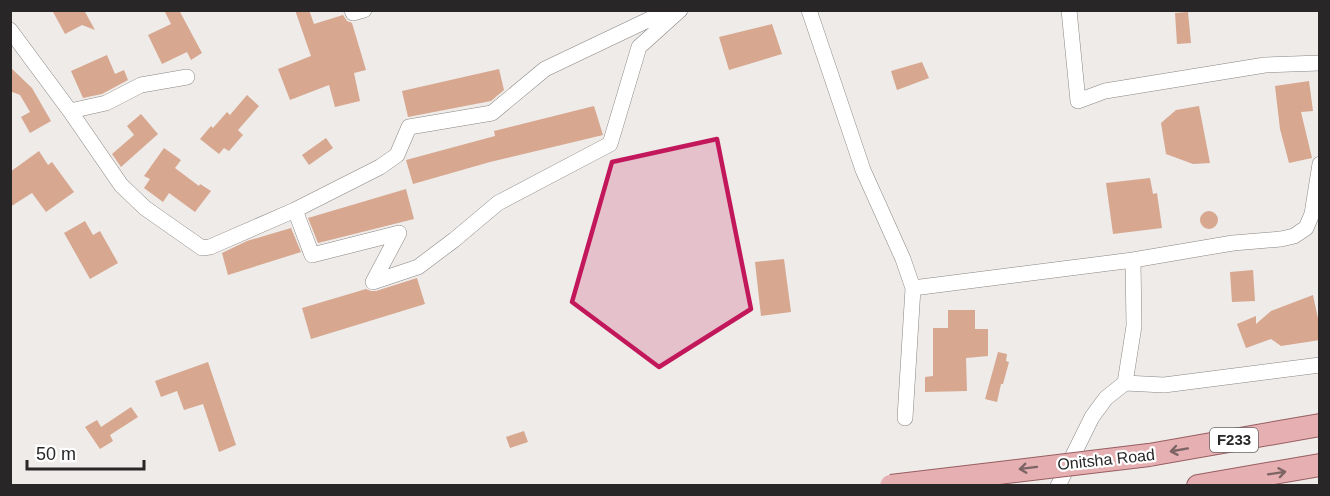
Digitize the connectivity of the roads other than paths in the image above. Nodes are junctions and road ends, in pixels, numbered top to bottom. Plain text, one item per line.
1 (352, 10) edge
2 (364, 10) edge
3 (669, 10) edge
4 (680, 10) edge
5 (809, 10) edge
6 (1069, 10) edge
7 (10, 30) edge
8 (1320, 63) edge
9 (187, 77) dead end
10 (70, 111) junction
11 (1320, 164) edge
12 (295, 210) junction
13 (1133, 260) junction
14 (913, 288) junction
15 (1320, 365) edge
16 (1125, 383) junction
17 (905, 418) dead end
18 (1320, 425) edge
19 (1320, 465) edge
20 (891, 486) edge
21 (1058, 486) edge
22 (1198, 486) edge

1 - 2 street
3 - 12 street
4 - 12 street
5 - 14 street
6 - 8 street
7 - 10 street
9 - 10 street
10 - 12 street
11 - 13 street
13 - 14 street
13 - 16 street
14 - 17 street
15 - 16 street
16 - 21 street
18 -> 20 main road, Onitsha Road / F233, bridge
22 -> 19 main road, F233

